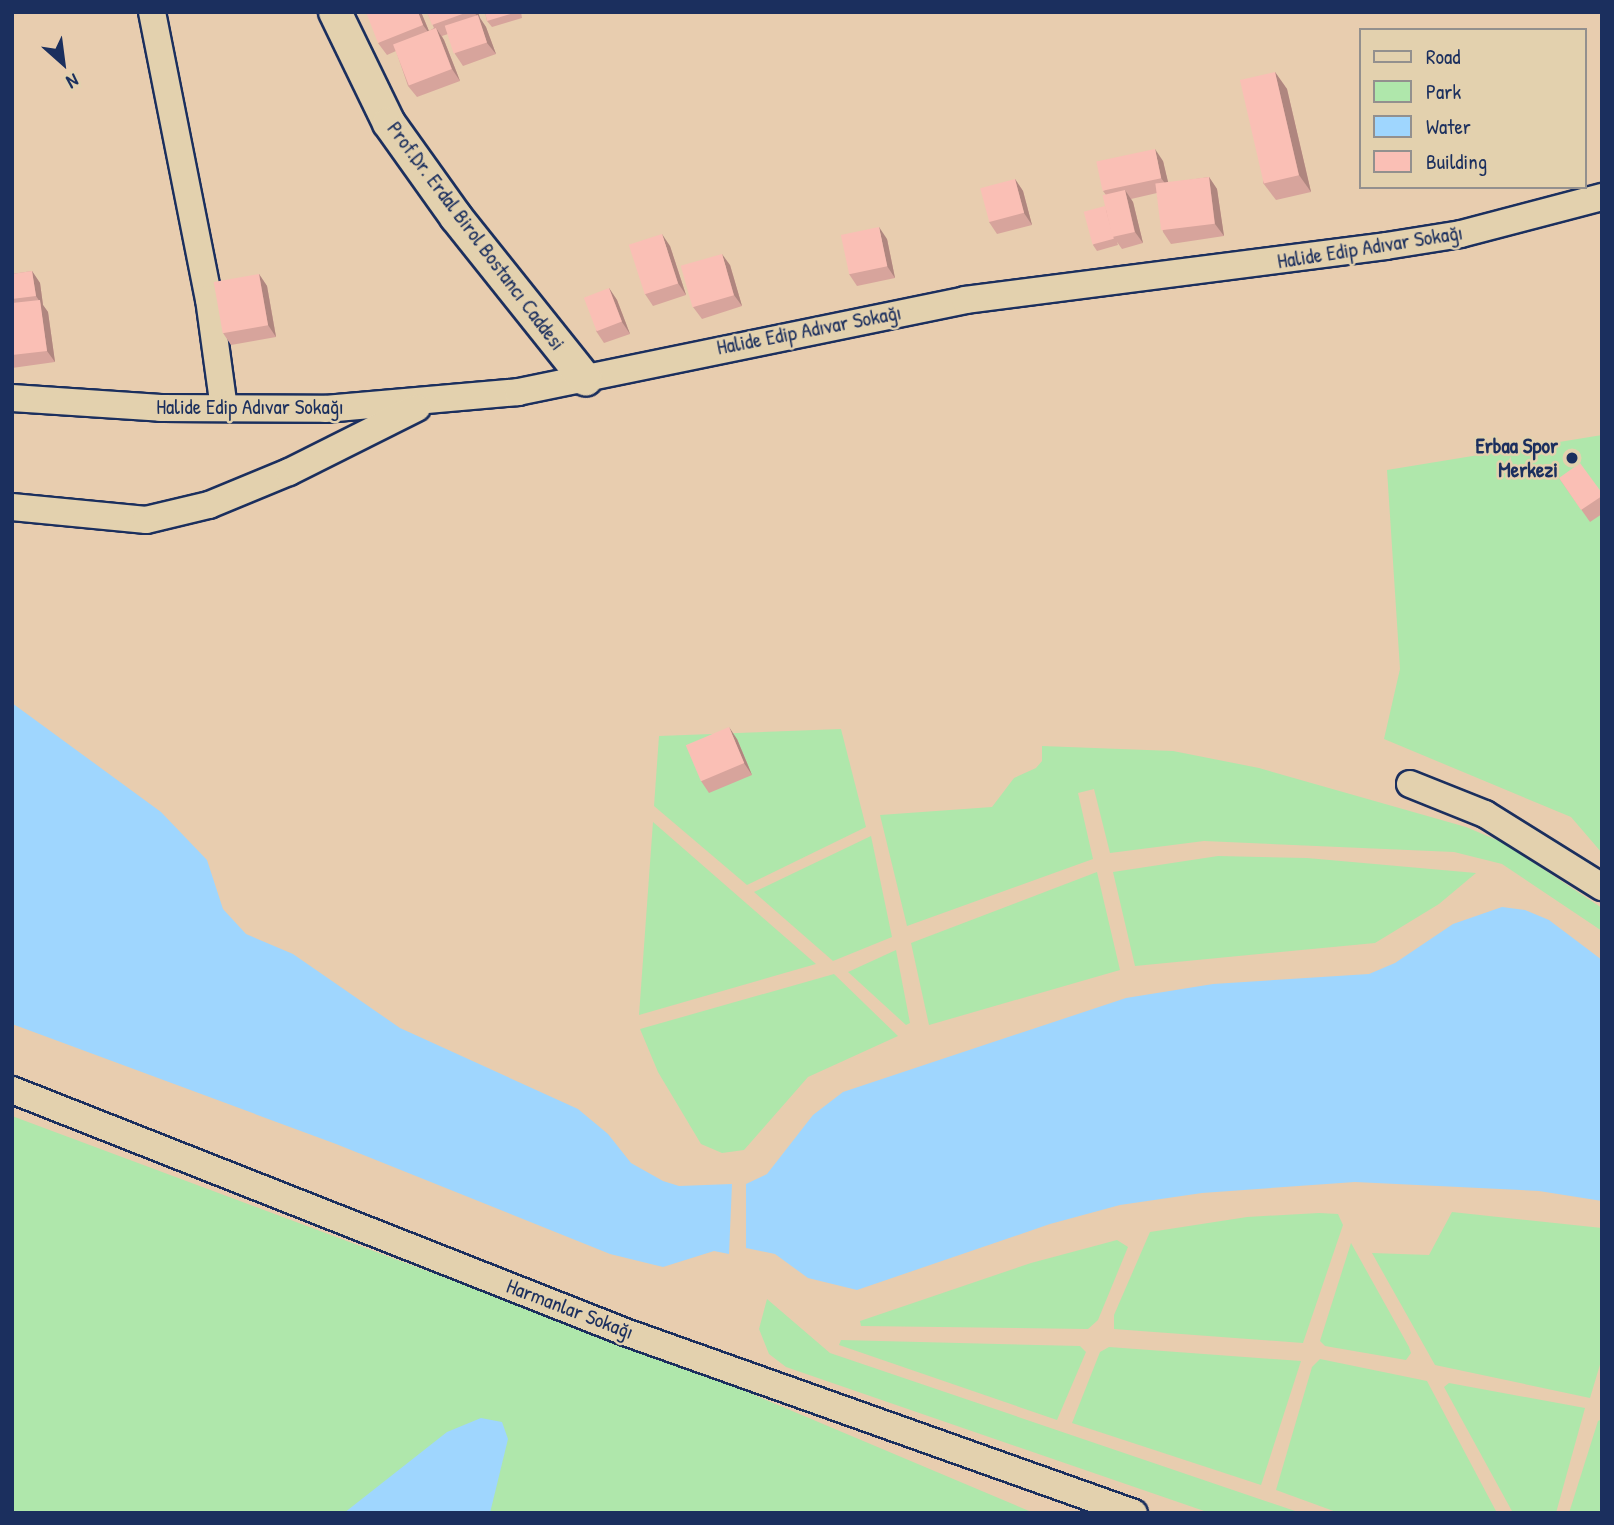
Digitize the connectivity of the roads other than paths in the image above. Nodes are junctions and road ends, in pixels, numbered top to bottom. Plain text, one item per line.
1 (152, 12) edge
2 (335, 12) edge
3 (1602, 197) edge
4 (586, 380) junction
5 (12, 398) edge
6 (428, 402) junction
7 (224, 408) junction
8 (12, 507) edge
9 (1410, 784) dead end
10 (1602, 887) edge
11 (12, 1090) edge
12 (1134, 1513) edge

1 - 7 street
2 - 4 street, Prof.Dr. Erdal Birol Bostancı Caddesi
3 - 4 street, Halide Edip Adıvar Sokağı
4 - 6 street, Halide Edip Adıvar Sokağı
5 - 7 street, Halide Edip Adıvar Sokağı
6 - 7 street, Halide Edip Adıvar Sokağı
6 - 8 street
9 - 10 street
11 - 12 street, Harmanlar Sokağı

